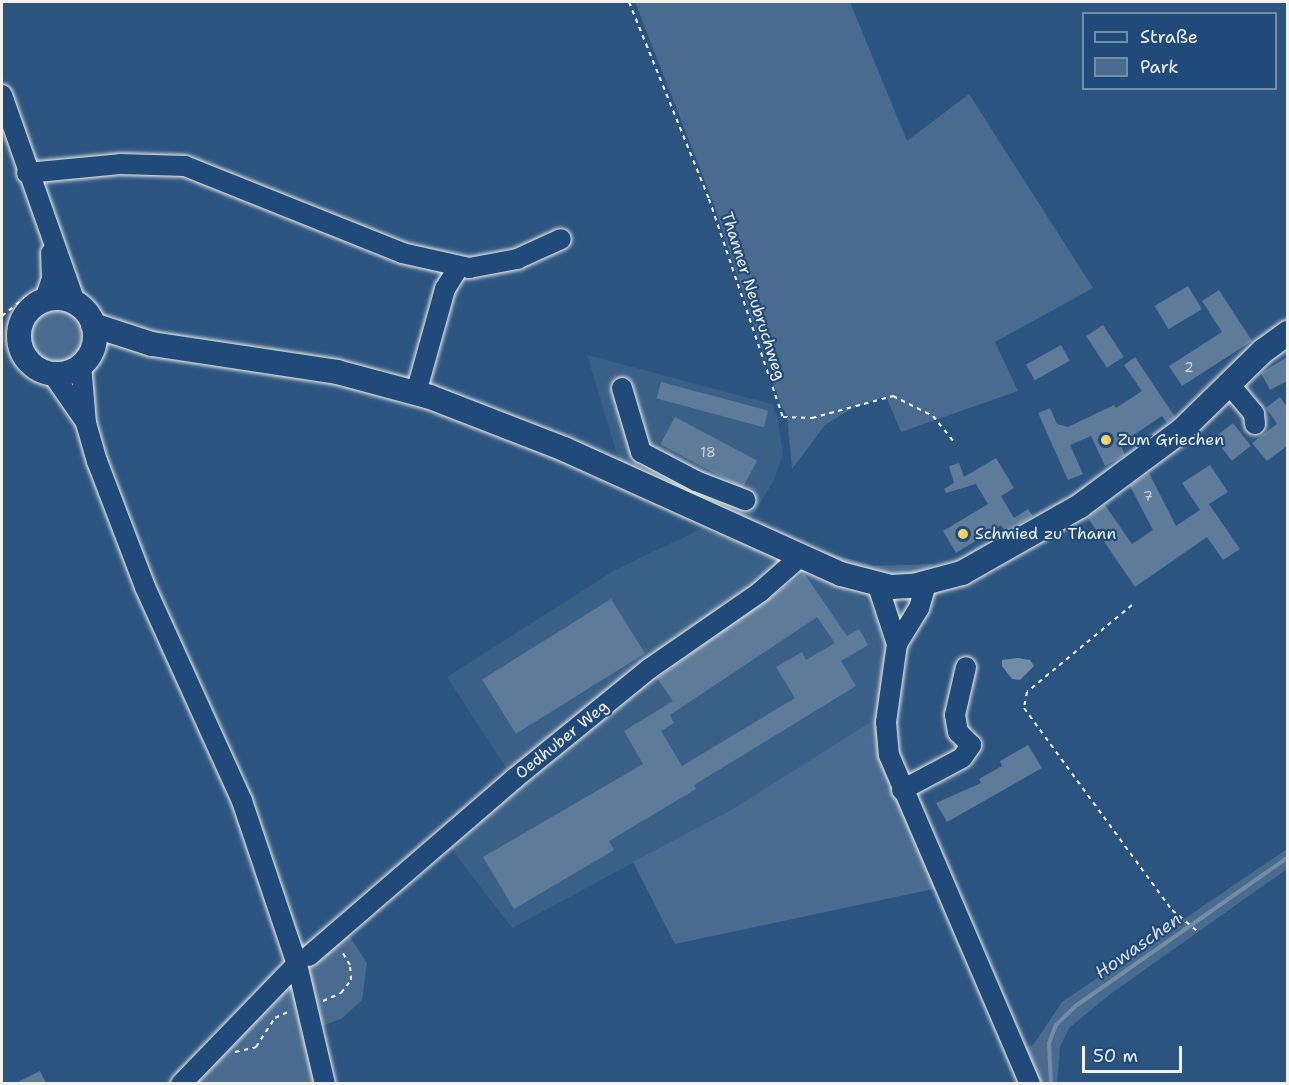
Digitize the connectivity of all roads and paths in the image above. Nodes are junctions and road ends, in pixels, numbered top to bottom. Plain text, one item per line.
1 (629, 2) edge
2 (2, 95) edge
3 (27, 173) junction
4 (49, 236) junction
5 (561, 239) dead end
6 (459, 267) junction
7 (40, 293) junction
8 (75, 302) junction
9 (9, 320) edge
10 (93, 326) junction
11 (1287, 333) edge
12 (2, 340) edge
13 (152, 344) junction
14 (23, 353) junction
15 (86, 359) junction
16 (52, 373) junction
17 (1229, 384) junction
18 (622, 388) dead end
19 (416, 393) junction
20 (86, 423) junction
21 (1255, 424) dead end
22 (955, 443) dead end
23 (696, 481) junction
24 (745, 500) dead end
25 (686, 503) junction
26 (800, 556) junction
27 (926, 584) junction
28 (878, 586) junction
29 (1132, 605) dead end
30 (897, 644) junction
31 (966, 667) dead end
32 (902, 790) junction
33 (1199, 933) dead end
34 (332, 935) junction
35 (303, 960) junction
36 (323, 1001) dead end
37 (290, 1011) dead end
38 (221, 1041) junction
39 (181, 1083) edge
40 (325, 1083) edge
41 (1030, 1083) edge

1 - 22 path, Thanner Neubruchweg
2 - 3 street
3 - 4 street
3 - 6 street
4 - 7 street
4 - 8 street
5 - 6 street
6 - 19 street
7 - 8 main road
7 - 9 main road
7 - 9 path
8 - 10 main road
9 - 14 main road
10 - 13 main road
10 - 15 main road
11 - 17 main road
12 - 14 main road
13 - 15 main road
13 - 19 main road
14 - 16 main road
15 - 16 main road
15 - 20 street
16 - 20 street
17 - 21 street
17 - 27 main road
18 - 23 street
19 - 25 main road
20 - 35 street
23 - 24 street
23 - 25 street
25 - 26 main road
26 - 28 main road
26 - 34 street, Oedhuber Weg
27 - 28 main road
27 - 30 street
28 - 30 street
29 - 33 path
30 - 32 street
31 - 32 street
32 - 41 street
34 - 35 street, Oedhuber Weg
34 - 36 path
35 - 38 street, Oedhuber Weg
35 - 40 street
37 - 38 path
38 - 39 street, Oedhuber Weg

